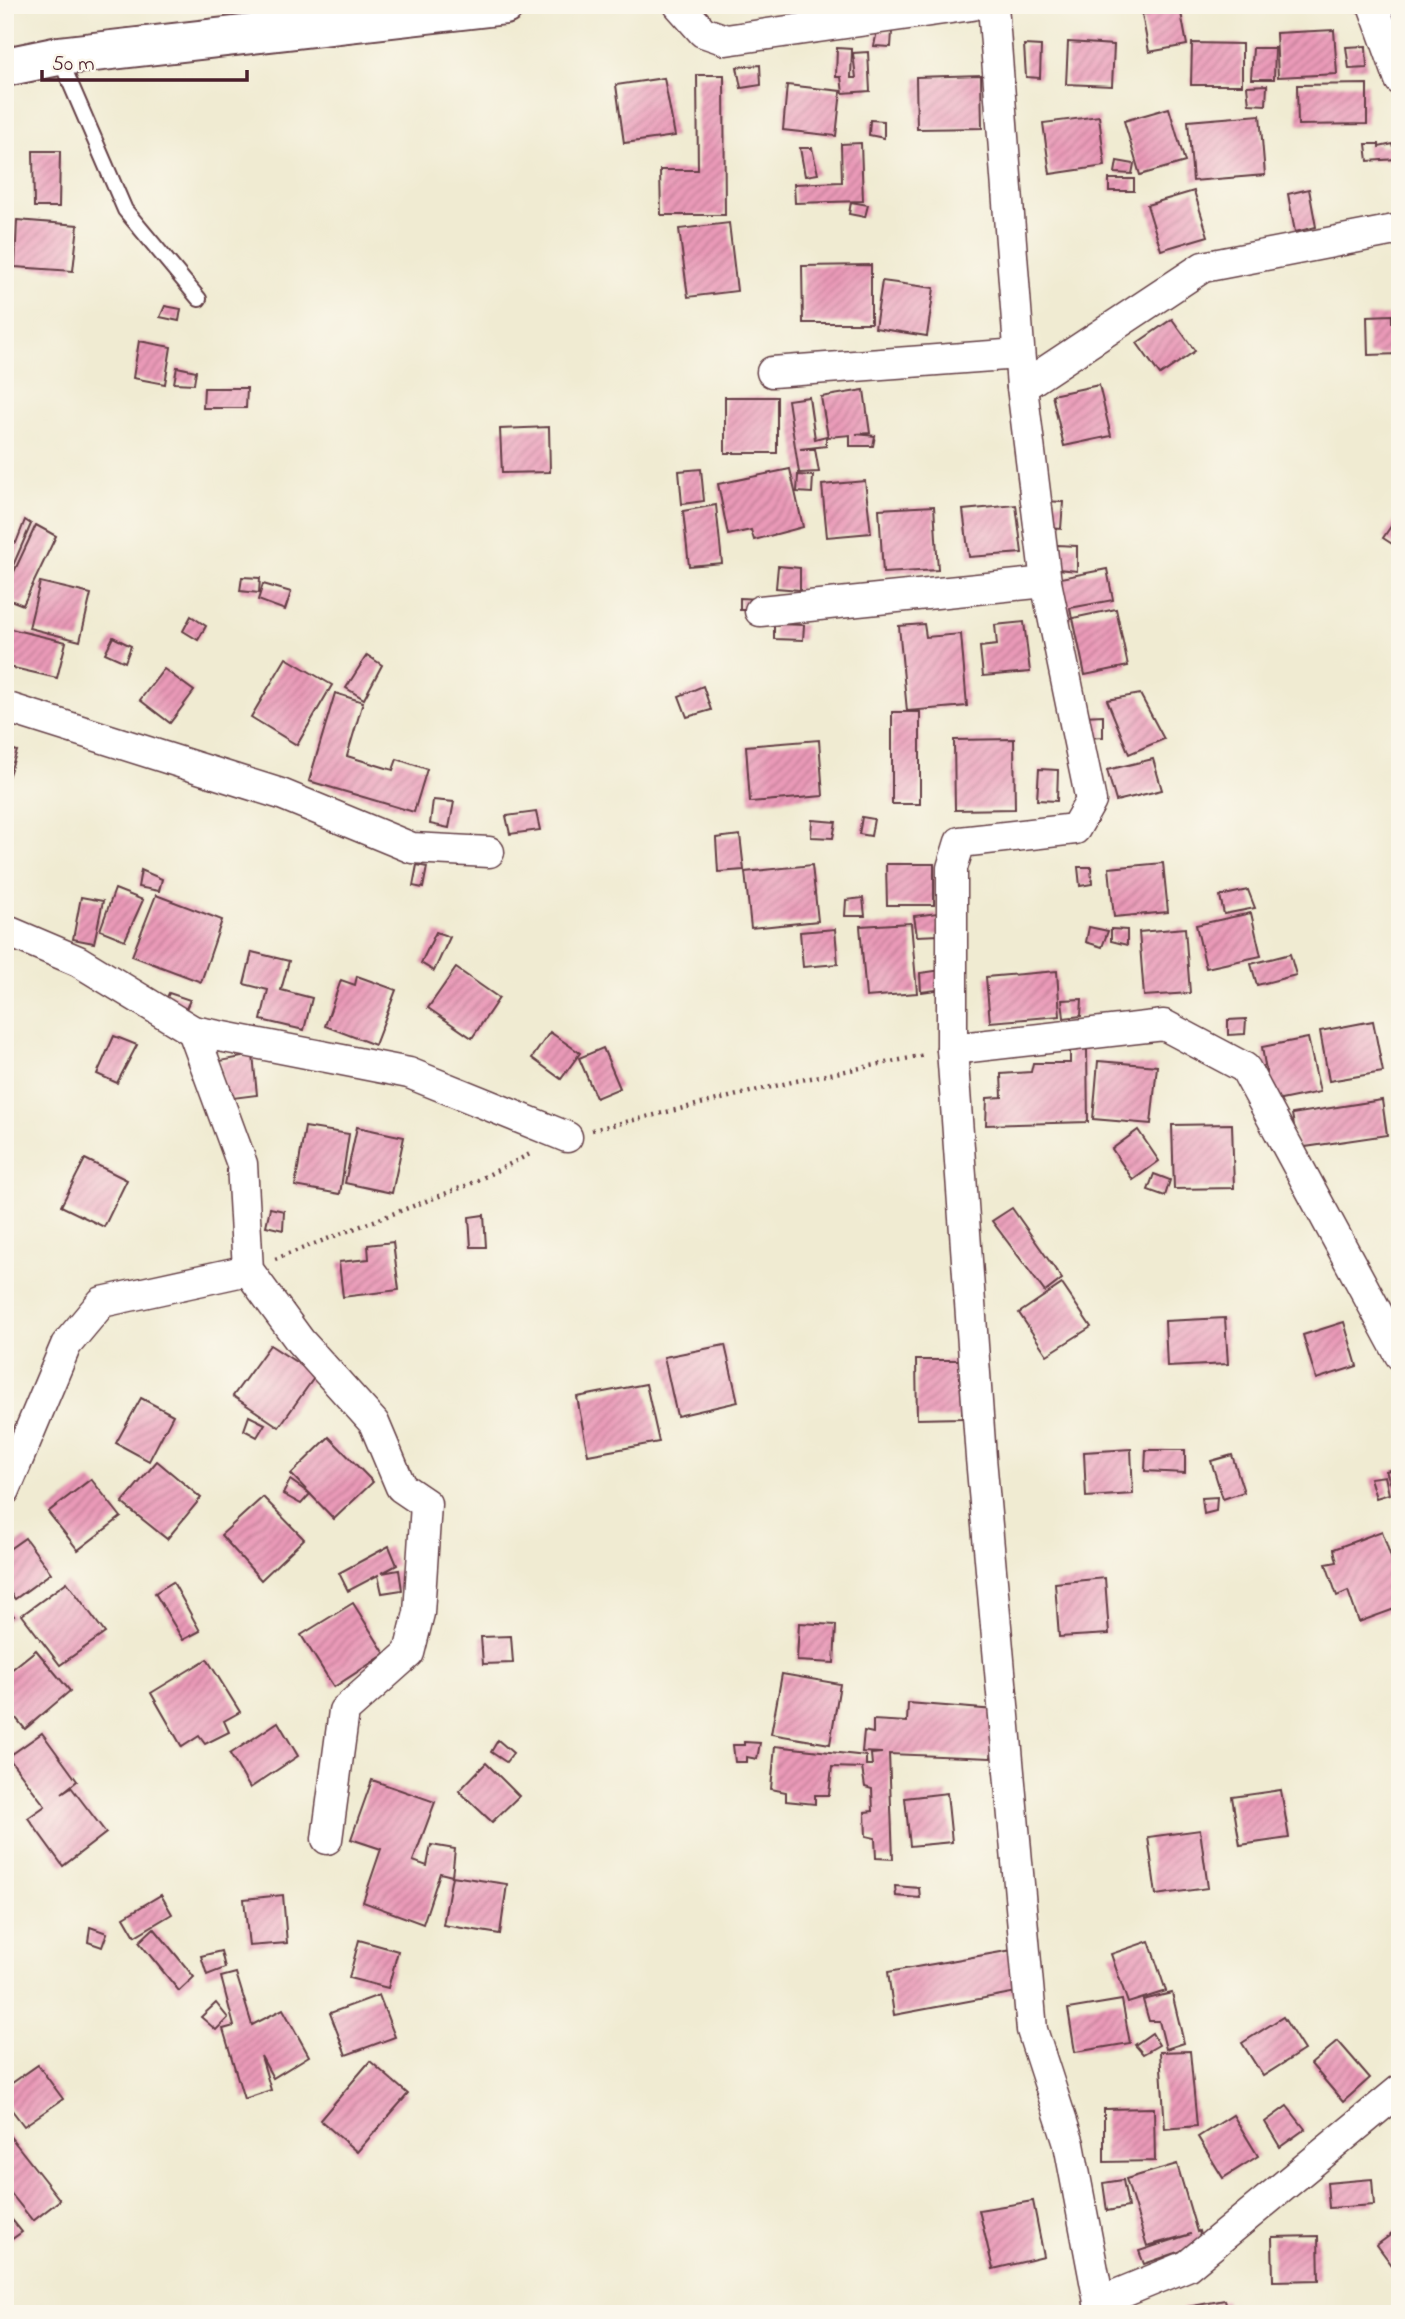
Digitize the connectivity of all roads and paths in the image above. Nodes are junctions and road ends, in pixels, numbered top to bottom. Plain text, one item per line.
1 (505, 5) edge
2 (679, 5) edge
3 (972, 5) edge
4 (993, 5) edge
5 (1373, 5) edge
6 (59, 56) junction
7 (5, 67) edge
8 (1400, 80) edge
9 (1400, 229) edge
10 (199, 299) dead end
11 (1019, 354) junction
12 (772, 372) dead end
13 (1022, 387) junction
14 (1046, 582) junction
15 (761, 611) dead end
16 (5, 707) edge
17 (489, 852) dead end
18 (5, 930) edge
19 (192, 1031) junction
20 (952, 1049) junction
21 (567, 1136) dead end
22 (248, 1270) junction
23 (1400, 1354) edge
24 (5, 1490) edge
25 (327, 1839) dead end
26 (1400, 2090) edge
27 (1100, 2308) edge

1 - 6 highway
2 - 3 street
4 - 11 street
5 - 8 street
6 - 7 highway
6 - 10 lane
9 - 13 street
11 - 12 street
11 - 13 street
13 - 14 street
14 - 15 street
14 - 20 street
16 - 17 street
18 - 19 street
19 - 21 street
19 - 22 street
20 - 23 street
20 - 27 street
22 - 24 street
22 - 25 street
26 - 27 street

